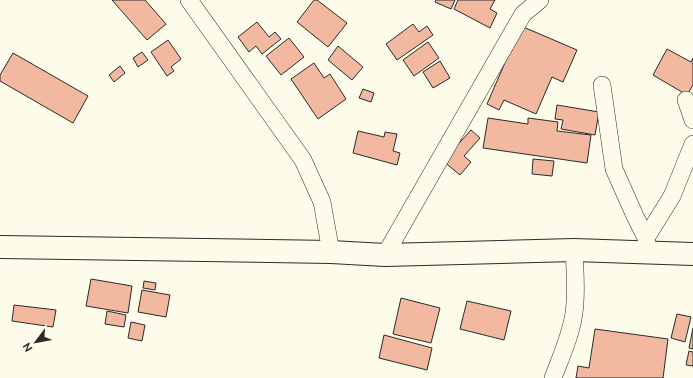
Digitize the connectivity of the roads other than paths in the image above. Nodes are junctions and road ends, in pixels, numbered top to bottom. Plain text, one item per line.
1 (189, 0) edge
2 (540, 0) edge
3 (602, 85) dead end
4 (686, 100) dead end
5 (693, 120) edge
6 (693, 144) edge
7 (647, 245) junction
8 (0, 247) edge
9 (574, 250) junction
10 (331, 252) junction
11 (693, 254) edge
12 (385, 255) junction
13 (553, 378) edge

1 - 10 street
2 - 12 street
3 - 7 street
4 - 5 street
6 - 7 street
7 - 9 highway
7 - 11 highway
8 - 10 highway
9 - 12 highway
9 - 13 street
10 - 12 highway

